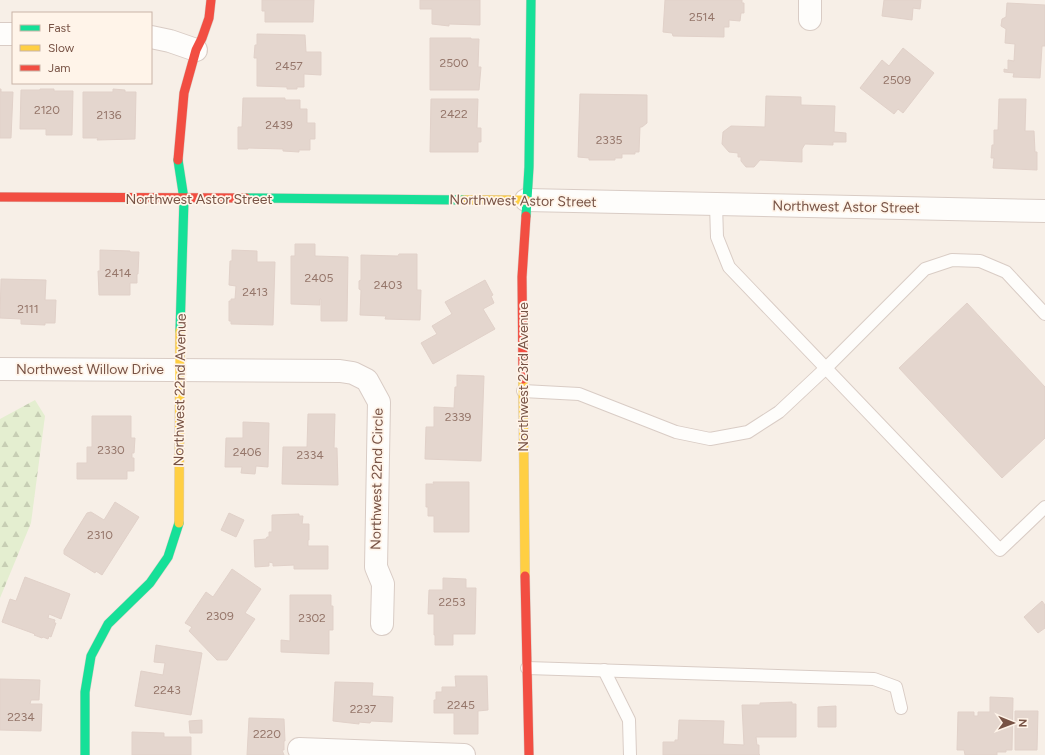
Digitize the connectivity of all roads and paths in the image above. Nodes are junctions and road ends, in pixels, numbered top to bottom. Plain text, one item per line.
1 (211, 0) edge
2 (531, 0) edge
3 (0, 34) edge
4 (12, 34) edge
5 (152, 36) edge
6 (196, 50) junction
7 (0, 197) edge
8 (184, 199) junction
9 (526, 200) junction
10 (716, 204) junction
11 (1045, 211) edge
12 (1045, 314) edge
13 (826, 368) junction
14 (0, 369) edge
15 (180, 370) junction
16 (523, 391) junction
17 (1045, 507) edge
18 (382, 624) dead end
19 (527, 668) junction
20 (604, 670) junction
21 (901, 708) dead end
22 (298, 749) dead end
23 (85, 755) edge
24 (464, 755) edge
25 (529, 755) edge
26 (630, 755) edge

1 - 6 street, Northwest 22nd Avenue
2 - 9 street, Northwest 23rd Avenue
3 - 4 street
5 - 6 street
6 - 8 street, Northwest 22nd Avenue
7 - 8 street, Northwest Astor Street
8 - 9 street, Northwest Astor Street
8 - 15 street, Northwest 22nd Avenue
9 - 10 street, Northwest Astor Street
9 - 16 street, Northwest 23rd Avenue
10 - 11 street, Northwest Astor Street
10 - 13 lane
12 - 13 lane
13 - 16 lane
13 - 17 lane
14 - 15 street, Northwest Willow Drive
15 - 18 street, Northwest 22nd Circle
15 - 23 street, Northwest 22nd Avenue
16 - 19 street, Northwest 23rd Avenue
19 - 20 lane
19 - 25 street, Northwest 23rd Avenue
20 - 21 lane
20 - 26 lane
22 - 24 street

